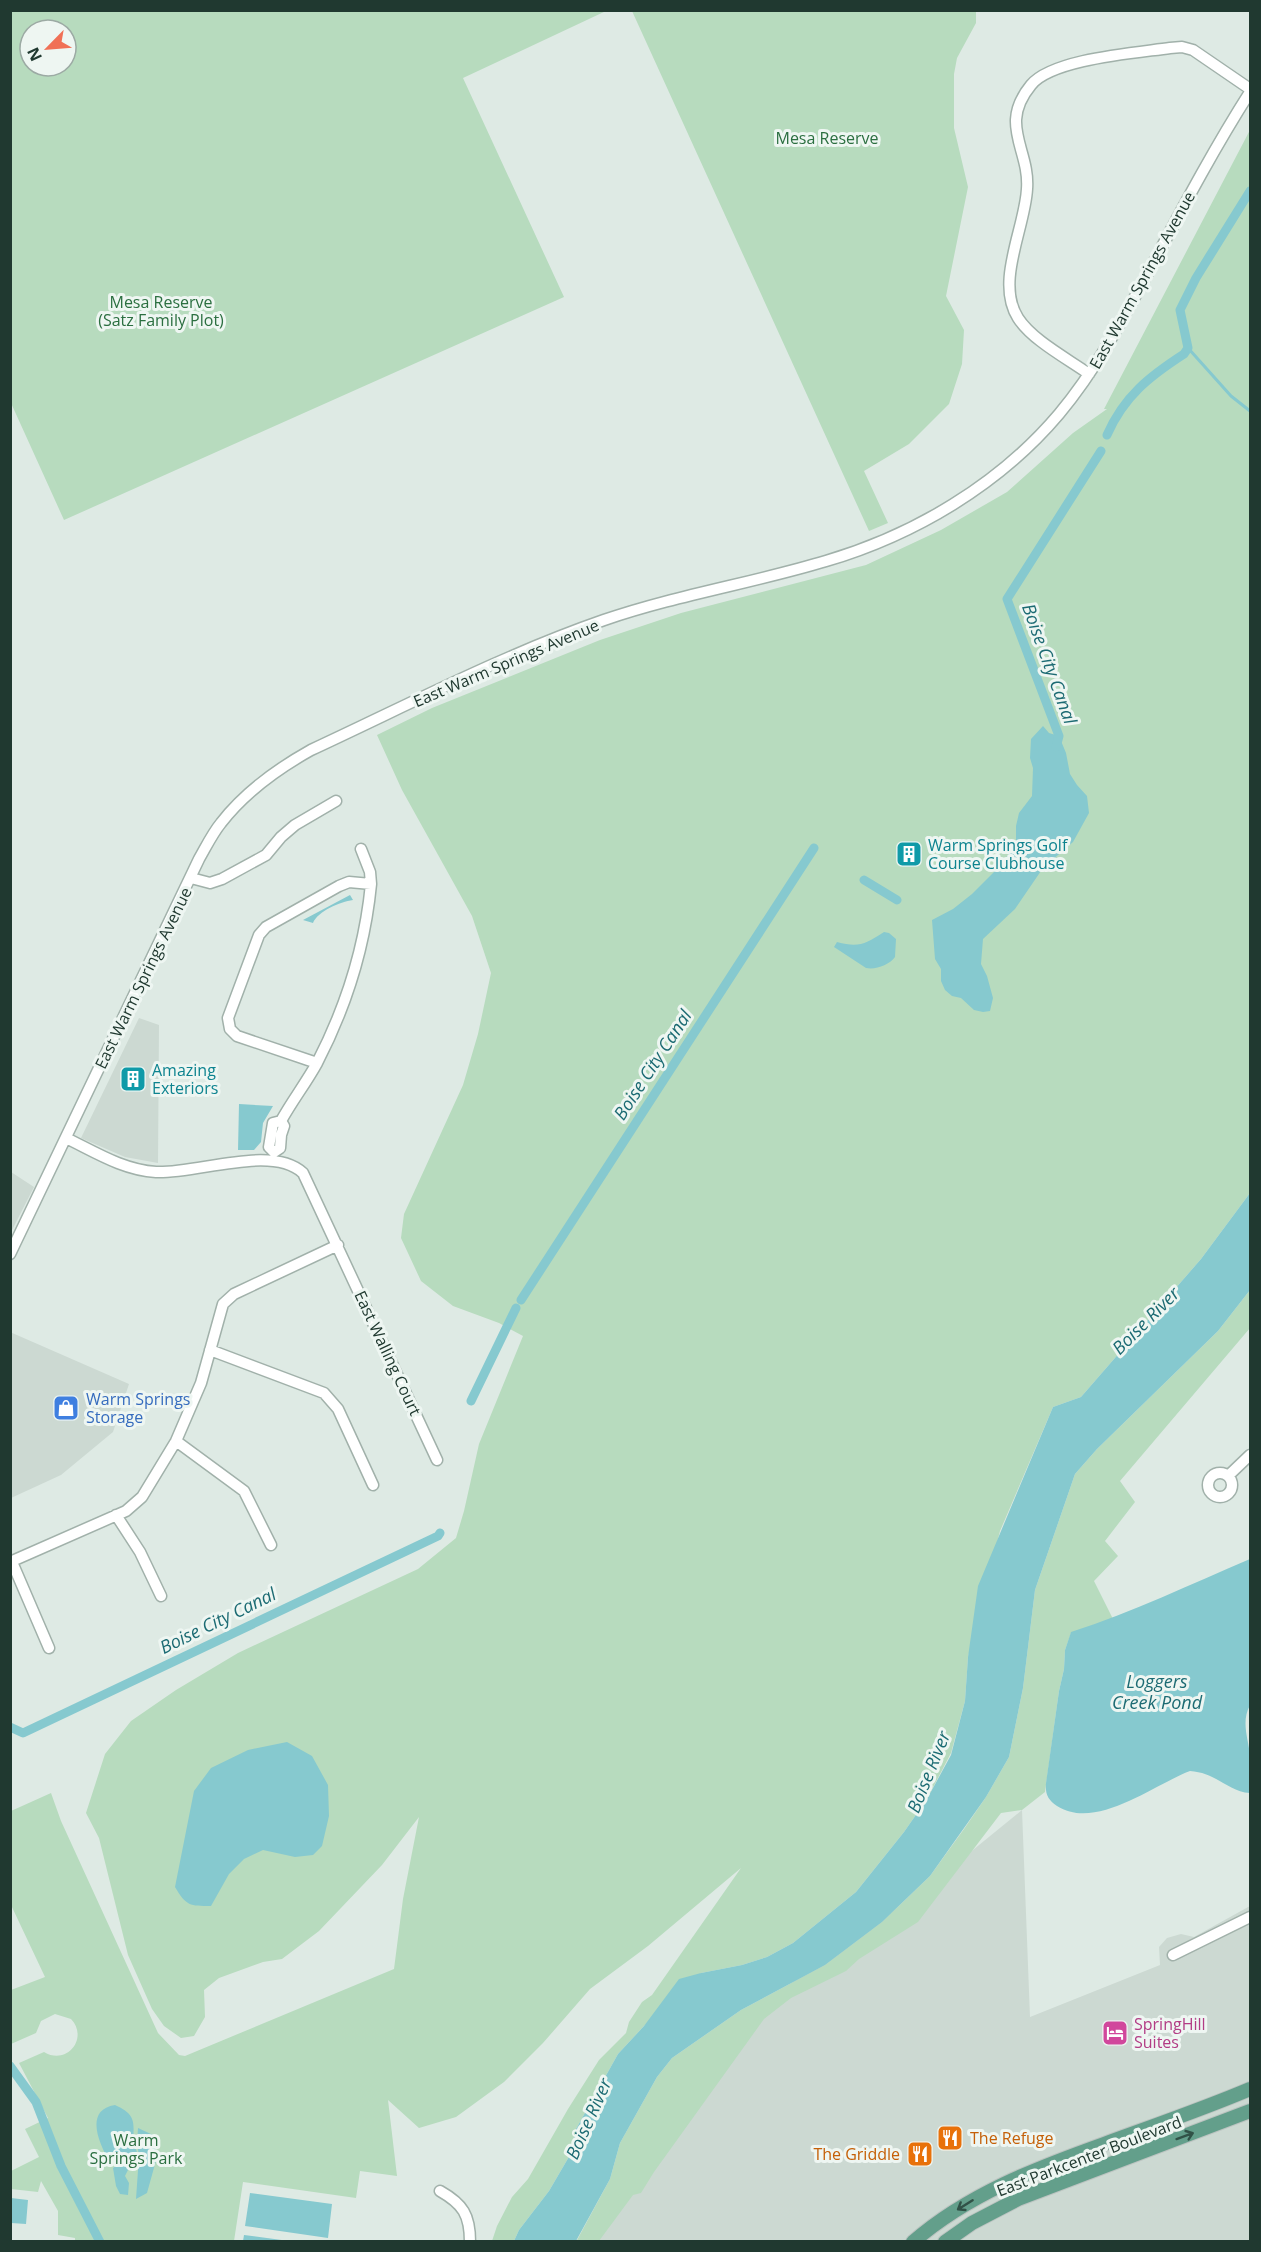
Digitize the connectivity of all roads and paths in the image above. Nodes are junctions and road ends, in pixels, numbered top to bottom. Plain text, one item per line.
1 (1251, 91) edge
2 (1089, 374) junction
3 (336, 801) dead end
4 (361, 849) dead end
5 (191, 878) junction
6 (371, 884) junction
7 (317, 1062) junction
8 (66, 1138) junction
9 (274, 1156) junction
10 (338, 1245) junction
11 (10, 1254) edge
12 (210, 1350) junction
13 (176, 1441) junction
14 (1251, 1455) edge
15 (437, 1460) dead end
16 (1228, 1476) dead end
17 (373, 1485) dead end
18 (116, 1515) junction
19 (271, 1545) dead end
20 (11, 1562) edge
21 (161, 1596) dead end
22 (50, 1648) dead end
23 (1251, 1917) edge
24 (1173, 1955) dead end
25 (1251, 2089) edge
26 (1251, 2111) edge
27 (440, 2191) dead end
28 (920, 2239) edge
29 (470, 2241) edge
30 (945, 2241) edge

1 - 2 street, East Warm Springs Avenue
1 - 2 street
2 - 5 street, East Warm Springs Avenue
3 - 5 street
4 - 6 street
5 - 8 street, East Warm Springs Avenue
6 - 7 street
6 - 7 street
7 - 9 street
8 - 9 street
8 - 11 street, East Warm Springs Avenue
9 - 10 street, East Walling Court
10 - 12 street
10 - 15 street, East Walling Court
12 - 13 street
12 - 17 street
13 - 18 street
13 - 19 street
14 - 16 street
18 - 20 street
18 - 21 street
20 - 22 street
23 - 24 street
25 -> 28 main road, East Parkcenter Boulevard
30 -> 26 main road, East Parkcenter Boulevard
27 - 29 street

